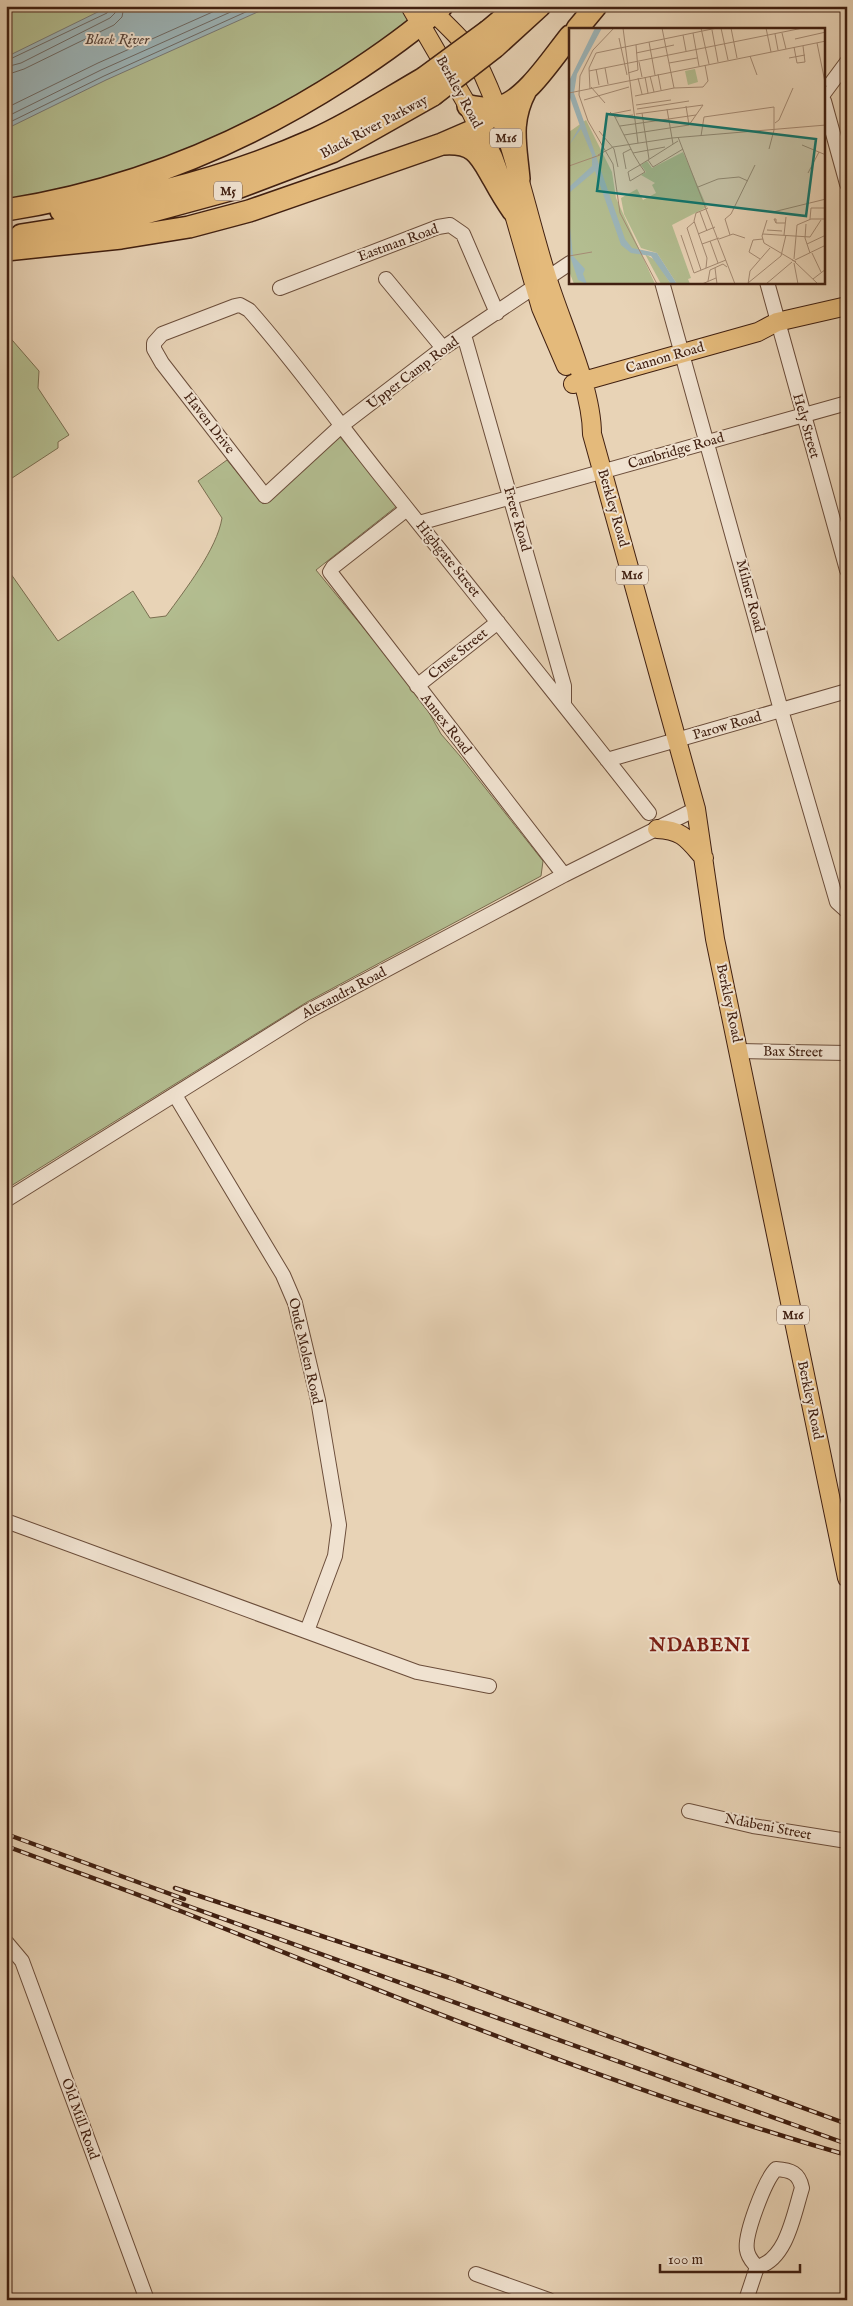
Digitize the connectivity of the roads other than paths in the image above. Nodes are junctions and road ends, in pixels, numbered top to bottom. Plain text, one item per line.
1 (410, 6) edge
2 (518, 6) edge
3 (540, 6) edge
4 (596, 6) edge
5 (431, 13) edge
6 (578, 28) edge
7 (569, 37) edge
8 (492, 39) junction
9 (847, 62) edge
10 (429, 86) junction
11 (526, 89) junction
12 (826, 90) edge
13 (468, 106) junction
14 (497, 108) junction
15 (826, 108) edge
16 (478, 128) junction
17 (442, 144) junction
18 (519, 179) junction
19 (847, 184) edge
20 (6, 210) edge
21 (513, 211) junction
22 (6, 220) edge
23 (6, 238) edge
24 (6, 250) edge
25 (569, 264) edge
26 (386, 279) dead end
27 (541, 283) junction
28 (663, 284) edge
29 (767, 284) edge
30 (280, 288) dead end
31 (845, 311) edge
32 (497, 312) junction
33 (778, 327) junction
34 (464, 334) junction
35 (443, 348) junction
36 (154, 349) joint
37 (681, 354) junction
38 (577, 383) junction
39 (847, 403) edge
40 (803, 415) junction
41 (341, 426) junction
42 (707, 442) junction
43 (602, 472) junction
44 (265, 496) joint
45 (511, 497) junction
46 (407, 509) junction
47 (418, 523) junction
48 (847, 570) edge
49 (498, 622) junction
50 (417, 686) junction
51 (847, 691) edge
52 (564, 705) junction
53 (780, 710) junction
54 (678, 740) junction
55 (607, 760) junction
56 (696, 809) junction
57 (649, 813) dead end
58 (657, 829) junction
59 (704, 858) junction
60 (564, 875) junction
61 (845, 908) edge
62 (740, 1051) junction
63 (847, 1053) edge
64 (175, 1096) junction
65 (6, 1200) edge
66 (6, 1521) edge
67 (847, 1578) edge
68 (307, 1630) junction
69 (489, 1686) dead end
70 (689, 1811) dead end
71 (847, 1841) edge
72 (6, 1942) edge
73 (758, 2267) junction
74 (476, 2274) dead end
75 (148, 2300) edge
76 (549, 2300) edge
77 (746, 2300) edge

1 - 5 main road, Berkley Road
2 - 8 highway, Black River Parkway / M5
3 - 8 highway, Black River Parkway / M5
4 - 6 highway
5 - 13 main road, Berkley Road / M16
5 - 14 main road, Berkley Road / M16
5 - 20 highway
7 - 11 highway
8 - 10 highway, Black River Parkway / M5, bridge
9 - 12 street
10 - 22 highway, Black River Parkway / M5
10 - 23 highway, Black River Parkway / M5
11 - 14 highway
11 - 18 highway
13 - 14 highway
13 - 16 main road, Berkley Road / M16
14 - 16 highway
14 - 18 main road, Berkley Road / M16
15 - 19 street
16 - 17 highway
16 - 21 main road, Berkley Road / M16
17 - 21 highway
17 - 24 highway
18 - 27 main road, Berkley Road / M16
21 - 27 main road, Berkley Road / M16
25 - 27 street, Upper Camp Road
26 - 35 street
27 - 32 street, Upper Camp Road
27 - 38 main road, Berkley Road / M16
28 - 37 street, Milner Road
29 - 33 street, Hely Street
30 - 32 street, Eastman Road
31 - 33 main road, Cannon Road
32 - 34 street, Upper Camp Road
33 - 37 main road, Cannon Road
33 - 40 street, Hely Street
34 - 35 street, Upper Camp Road
34 - 45 street, Frere Road
35 - 41 street, Upper Camp Road
36 - 41 street, Highgate Street
36 - 44 street, Haven Drive
37 - 38 main road, Cannon Road
37 - 42 street, Milner Road
38 - 43 main road, Berkley Road / M16
39 - 40 street, Cambridge Road
40 - 42 street, Cambridge Road
40 - 48 street, Hely Street
41 - 44 street, Upper Camp Road
41 - 46 street, Highgate Street
42 - 43 street, Cambridge Road
42 - 53 street, Milner Road
43 - 45 street, Cambridge Road
43 - 54 main road, Berkley Road / M16
45 - 47 street, Cambridge Road
45 - 52 street, Frere Road
46 - 47 street, Highgate Street
46 - 50 street, Annex Road
47 - 49 street, Highgate Street
49 - 50 street, Cruse Street
49 - 52 street, Highgate Street
50 - 60 street, Annex Road
51 - 53 street, Parow Road
52 - 55 street, Highgate Street
53 - 54 street, Parow Road
53 - 61 street, Milner Road
54 - 55 street, Parow Road
54 - 56 main road, Berkley Road / M16
55 - 57 street, Highgate Street
56 - 58 street, Alexandra Road
56 - 59 main road, Berkley Road / M16
58 - 59 main road
58 - 60 street, Alexandra Road
59 - 62 main road, Berkley Road / M16
60 - 64 street, Alexandra Road
62 - 63 street, Bax Street
62 - 67 main road, Berkley Road / M16
64 - 65 street, Alexandra Road
64 - 68 street, Oude Molen Road
66 - 68 street
68 - 69 street
70 - 71 street, Ndabeni Street
72 - 75 street, Old Mill Road
73 - 73 street
73 - 77 street
74 - 76 street

